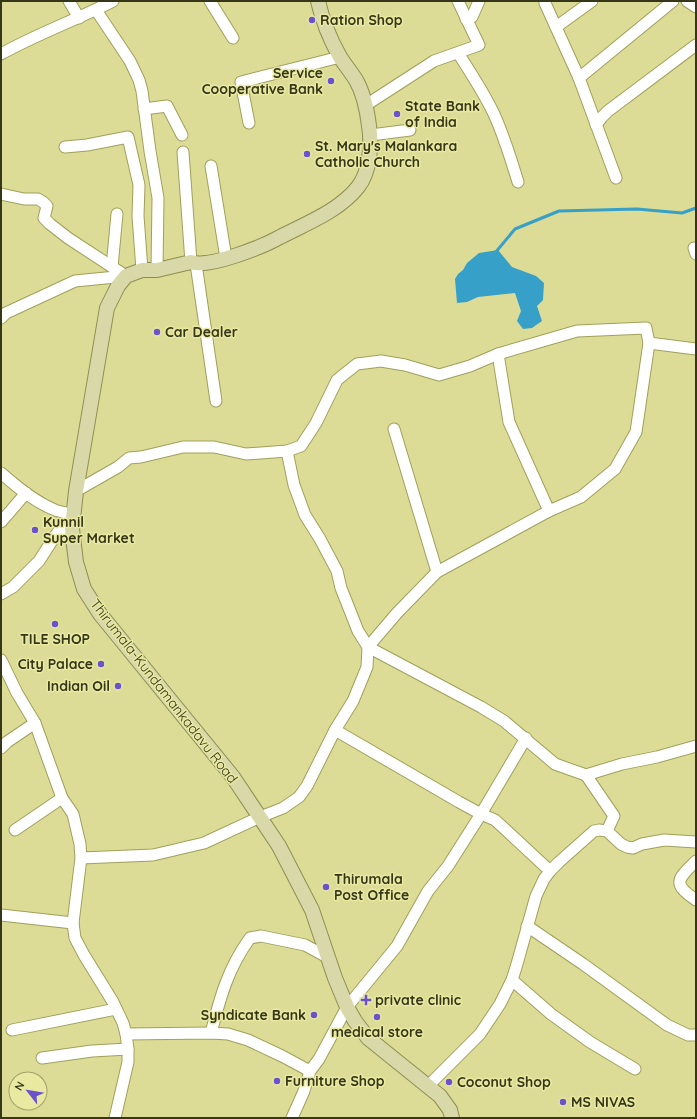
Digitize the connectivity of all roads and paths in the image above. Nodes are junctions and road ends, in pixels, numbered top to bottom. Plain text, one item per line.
1 (69, 1) edge
2 (113, 1) edge
3 (210, 1) edge
4 (318, 1) edge
5 (458, 1) edge
6 (479, 1) edge
7 (592, 1) edge
8 (673, 1) edge
9 (687, 1) edge
10 (545, 3) dead end
11 (696, 7) edge
12 (96, 10) junction
13 (79, 18) junction
14 (466, 19) junction
15 (556, 27) junction
16 (233, 38) dead end
17 (696, 45) edge
18 (458, 53) junction
19 (1, 54) edge
20 (340, 57) junction
21 (579, 78) junction
22 (366, 105) junction
23 (144, 108) junction
24 (249, 123) dead end
25 (596, 125) junction
26 (410, 130) dead end
27 (182, 135) dead end
28 (371, 135) junction
29 (65, 147) dead end
30 (182, 152) dead end
31 (211, 166) dead end
32 (616, 178) dead end
33 (518, 182) dead end
34 (1, 194) edge
35 (116, 214) dead end
36 (226, 258) junction
37 (194, 263) junction
38 (112, 267) junction
39 (142, 270) junction
40 (157, 270) junction
41 (126, 276) junction
42 (1, 318) edge
43 (649, 343) junction
44 (696, 349) edge
45 (498, 354) junction
46 (216, 401) dead end
47 (394, 429) dead end
48 (287, 451) junction
49 (1, 473) edge
50 (76, 491) junction
51 (26, 493) junction
52 (549, 511) junction
53 (1, 522) edge
54 (73, 522) junction
55 (437, 572) junction
56 (1, 594) edge
57 (368, 647) junction
58 (1, 660) edge
59 (35, 723) junction
60 (335, 730) junction
61 (526, 738) junction
62 (696, 746) edge
63 (1, 748) edge
64 (586, 775) junction
65 (62, 798) junction
66 (481, 814) junction
67 (260, 817) junction
68 (15, 830) dead end
69 (606, 831) junction
70 (696, 842) edge
71 (81, 858) junction
72 (696, 861) edge
73 (550, 871) junction
74 (696, 900) edge
75 (1, 915) edge
76 (73, 924) junction
77 (527, 926) junction
78 (327, 957) junction
79 (512, 980) junction
80 (347, 1007) junction
81 (116, 1009) junction
82 (12, 1030) dead end
83 (211, 1033) junction
84 (126, 1034) junction
85 (696, 1035) edge
86 (128, 1049) junction
87 (42, 1058) dead end
88 (635, 1069) dead end
89 (310, 1071) junction
90 (428, 1086) junction
91 (293, 1117) edge
92 (115, 1118) edge
93 (452, 1118) edge

1 - 13 street
2 - 12 street
3 - 16 street
4 - 20 main road
5 - 14 street
6 - 14 street
7 - 15 street
8 - 21 street
9 - 11 street
10 - 15 street
12 - 13 street
12 - 23 street
13 - 19 street
14 - 18 street
15 - 21 street
17 - 25 street
18 - 22 street
18 - 33 street
20 - 22 main road
20 - 24 street
21 - 25 street
22 - 28 main road
23 - 27 street
23 - 40 street
25 - 32 street
26 - 28 street
28 - 36 main road
29 - 39 street
30 - 37 street
31 - 36 street
34 - 38 street
35 - 38 street
36 - 37 main road
37 - 40 main road
37 - 46 street
38 - 41 street
39 - 40 main road
39 - 41 main road
41 - 42 street
41 - 50 main road, Thirumala-Kundamankadavu Road
43 - 44 street
43 - 45 street
43 - 52 street
45 - 48 street
45 - 52 street
47 - 55 street
48 - 50 street
48 - 57 street
49 - 51 street
50 - 54 main road, Thirumala-Kundamankadavu Road
51 - 53 street
51 - 54 street
52 - 55 street
54 - 56 street
54 - 67 main road, Thirumala-Kundamankadavu Road
55 - 57 street
57 - 60 street
57 - 61 street
58 - 59 street
59 - 63 street
59 - 65 street
60 - 66 street
60 - 67 street
61 - 64 street
61 - 66 street
62 - 64 street
64 - 69 street
65 - 68 street
65 - 71 street
66 - 73 street
66 - 80 street
67 - 71 street
67 - 78 main road, Thirumala-Kundamankadavu Road
69 - 70 street
69 - 73 street
71 - 76 street
72 - 74 street
73 - 77 street
75 - 76 street
76 - 81 street
77 - 79 street
77 - 85 street
78 - 80 main road, Thirumala-Kundamankadavu Road
78 - 83 street
79 - 88 street
79 - 90 street
80 - 89 street
80 - 90 main road, Thirumala-Kundamankadavu Road
81 - 82 street
81 - 84 street
83 - 84 street
83 - 89 street
84 - 86 street
86 - 87 street
86 - 92 street
89 - 91 street
90 - 93 main road, Thirumala-Kundamankadavu Road

